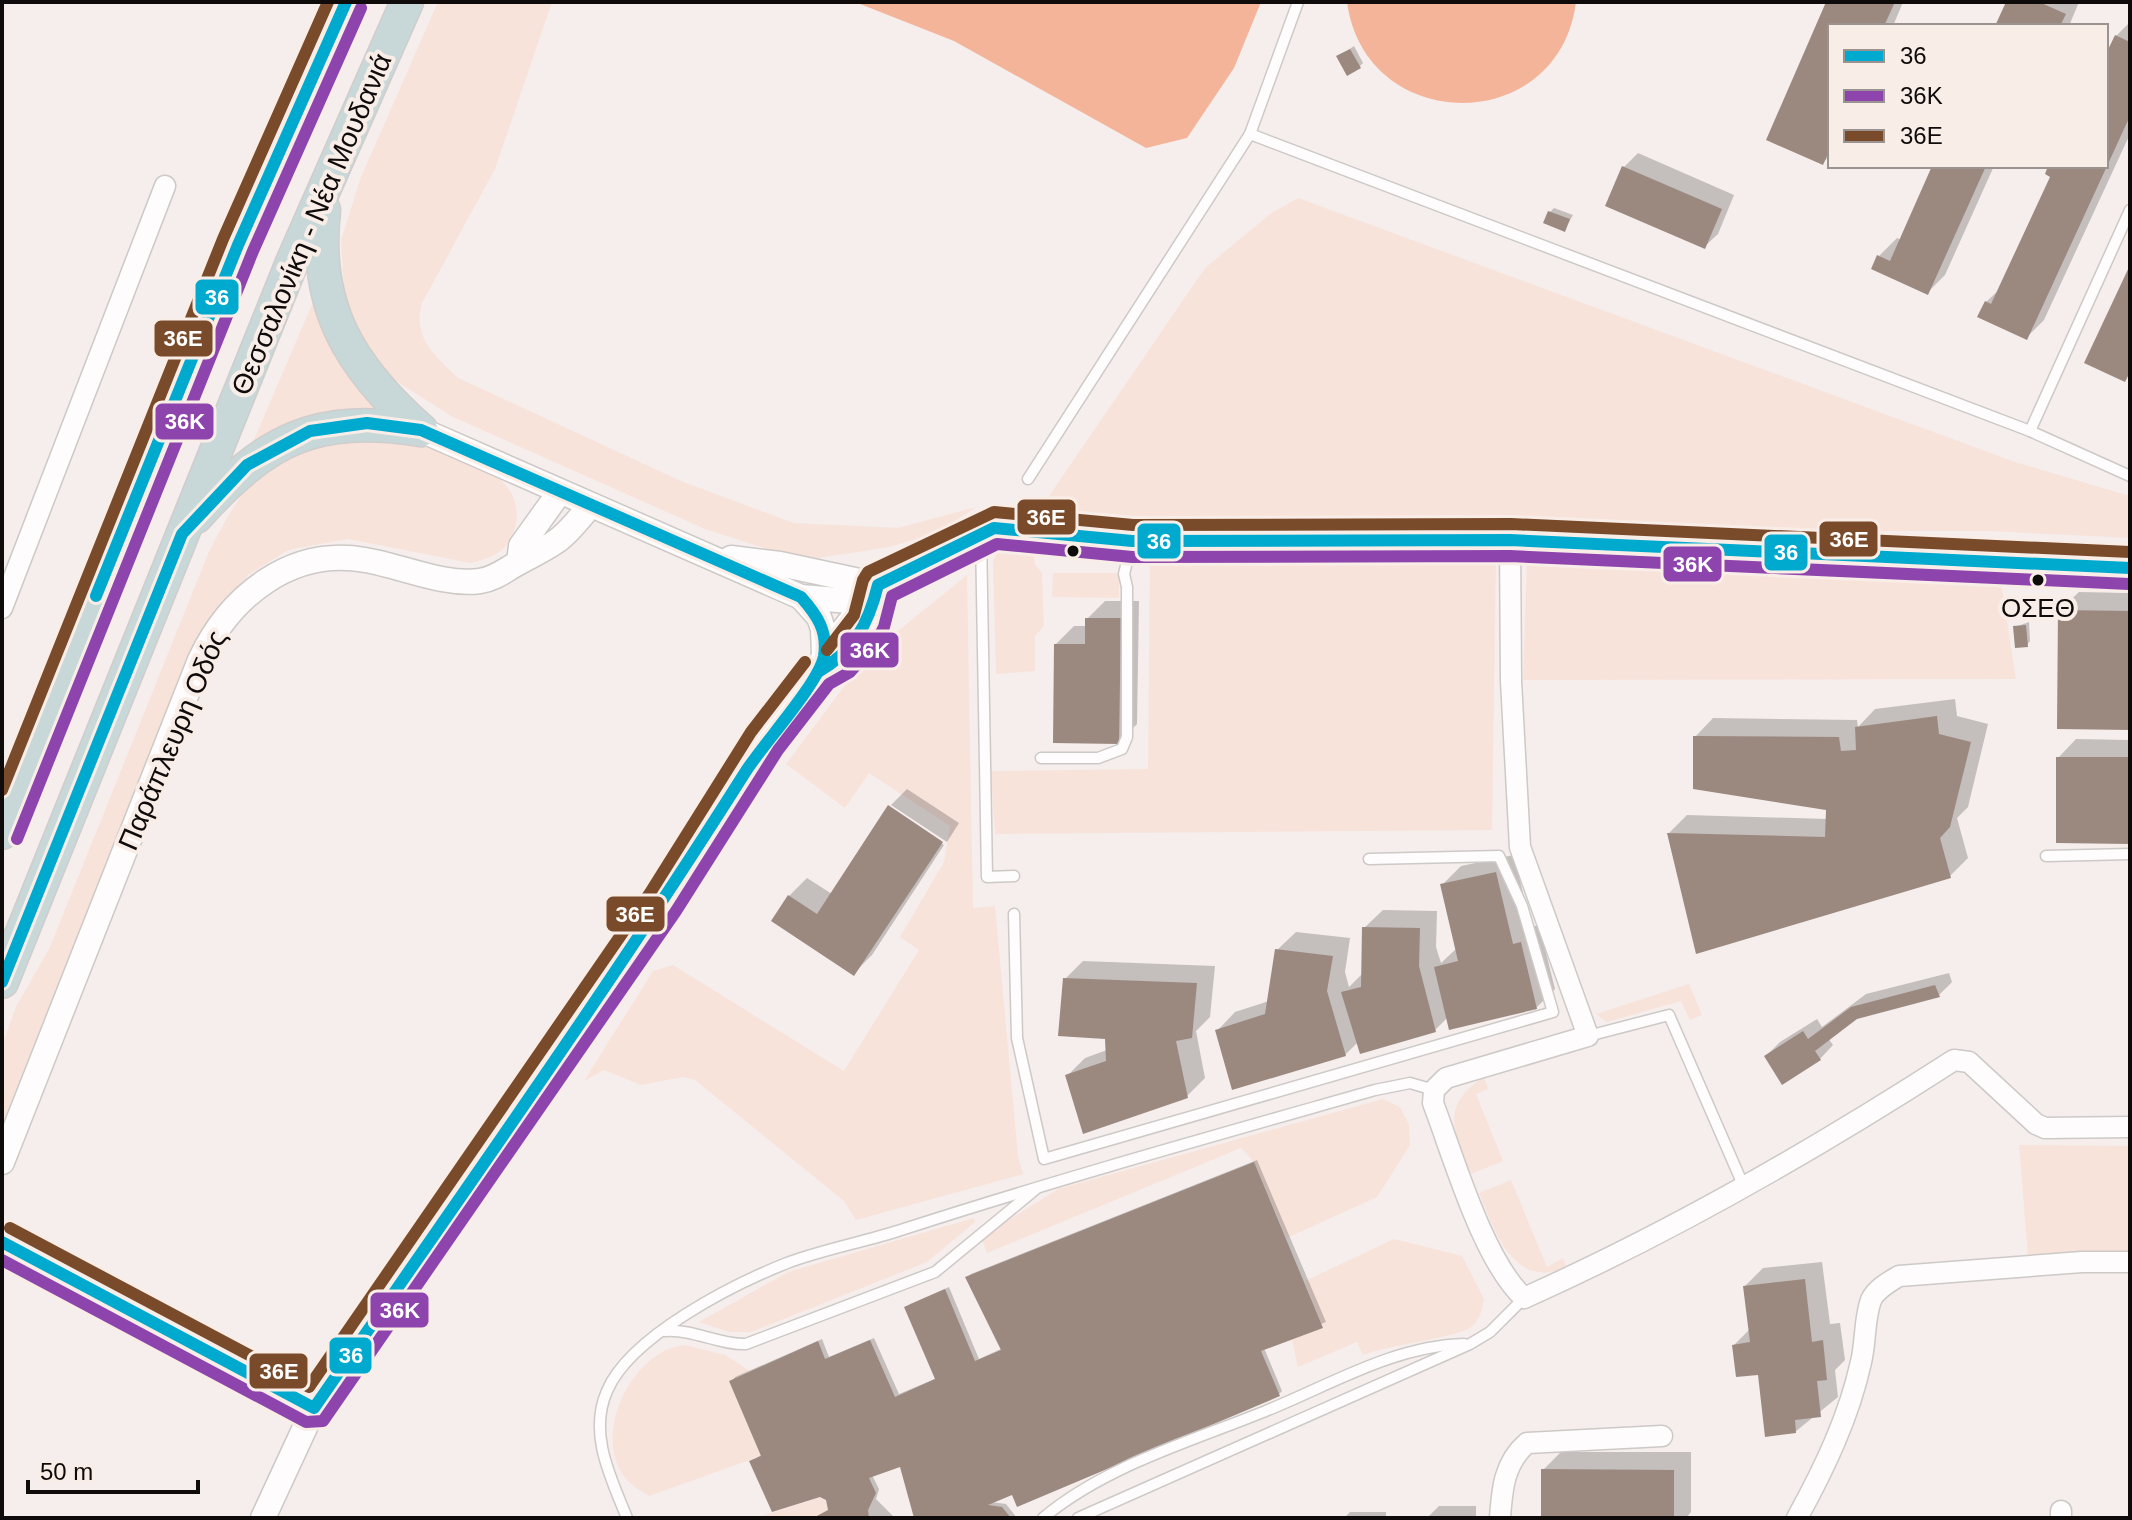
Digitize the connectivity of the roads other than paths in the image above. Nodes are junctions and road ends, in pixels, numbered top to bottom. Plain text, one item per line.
1 (346, 2) edge
2 (407, 2) edge
3 (1298, 2) edge
4 (1250, 134) junction
5 (165, 186) dead end
6 (327, 190) junction
7 (2130, 210) edge
8 (421, 430) junction
9 (2030, 431) junction
10 (503, 468) junction
11 (2130, 476) edge
12 (1028, 479) dead end
13 (559, 493) junction
14 (589, 507) junction
15 (536, 524) junction
16 (182, 534) junction
17 (981, 534) junction
18 (1510, 540) junction
19 (1132, 541) junction
20 (712, 556) junction
21 (519, 562) junction
22 (2130, 568) edge
23 (878, 585) junction
24 (801, 597) junction
25 (2, 608) edge
26 (821, 664) junction
27 (1041, 758) dead end
28 (2, 833) edge
29 (2130, 854) edge
30 (2046, 856) dead end
31 (1369, 859) dead end
32 (1014, 876) dead end
33 (1014, 914) dead end
34 (2, 982) edge
35 (1588, 1036) junction
36 (1434, 1090) junction
37 (2130, 1127) edge
38 (2, 1162) edge
39 (1043, 1184) junction
40 (1744, 1187) junction
41 (2, 1242) edge
42 (2130, 1262) edge
43 (1524, 1298) junction
44 (663, 1331) junction
45 (1470, 1344) junction
46 (314, 1408) junction
47 (1662, 1436) dead end
48 (263, 1518) edge
49 (627, 1518) edge
50 (1043, 1518) edge
51 (1078, 1518) edge
52 (1500, 1518) edge
53 (1797, 1518) edge

1 - 28 highway, Θεσσαλονίκη - Νέα Μουδανιά
2 - 6 highway, Θεσσαλονίκη - Νέα Μουδανιά
3 - 4 lane
4 - 9 lane
4 - 12 lane
5 - 25 street
6 - 8 highway
6 - 16 highway, Θεσσαλονίκη - Νέα Μουδανιά
7 - 9 lane
8 - 10 street
8 - 16 highway
9 - 11 lane
10 - 13 street
10 - 15 street
13 - 14 street
13 - 15 street
14 - 20 street
14 - 21 street, Παράπλευρη Οδός
15 - 21 street
16 - 34 highway, Θεσσαλονίκη - Νέα Μουδανιά
17 - 19 street
17 - 23 street
17 - 32 lane
18 - 19 street
18 - 22 street
18 - 35 street
19 - 27 lane
20 - 23 street
20 - 24 street
21 - 38 street, Παράπλευρη Οδός
23 - 24 street
23 - 26 street
24 - 26 street
26 - 46 street
29 - 30 lane
31 - 33 lane
35 - 36 street
35 - 40 lane
36 - 39 lane
36 - 43 street
37 - 40 street
39 - 44 lane
39 - 44 lane
40 - 43 street
41 - 46 street
42 - 53 street
43 - 45 lane
44 - 49 lane
45 - 50 lane
45 - 51 lane
46 - 48 street
47 - 52 street

